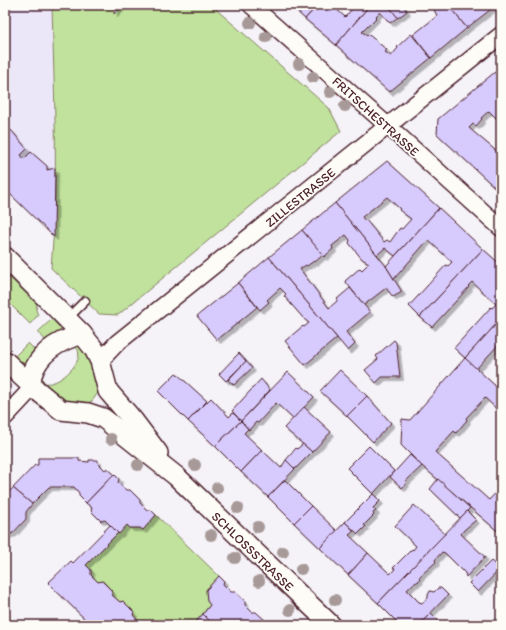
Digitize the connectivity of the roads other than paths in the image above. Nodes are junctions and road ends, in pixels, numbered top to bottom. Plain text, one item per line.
1 (251, 5) edge
2 (501, 35) edge
3 (388, 126) junction
4 (501, 228) edge
5 (5, 257) edge
6 (85, 301) dead end
7 (67, 319) junction
8 (82, 334) junction
9 (5, 360) edge
10 (100, 361) junction
11 (33, 387) junction
12 (108, 391) junction
13 (88, 413) junction
14 (5, 416) edge
15 (176, 476) junction
16 (331, 625) edge

1 - 3 street, FRITSCHESTRASSE
2 - 3 street, ZILLESTRASSE
3 - 4 street, FRITSCHESTRASSE
3 - 10 street, ZILLESTRASSE
5 - 7 street, SCHLOSSSTRASSE
6 - 7 lane
7 - 8 street, SCHLOSSSTRASSE
8 - 10 street, SCHLOSSSTRASSE
8 - 11 street
9 - 11 street, SCHLOSSSTRASSE
10 - 12 street, SCHLOSSSTRASSE
11 - 13 street, SCHLOSSSTRASSE
11 - 14 street
12 - 13 street
12 - 15 street, SCHLOSSSTRASSE
13 - 15 street, SCHLOSSSTRASSE
15 - 16 street, SCHLOSSSTRASSE

